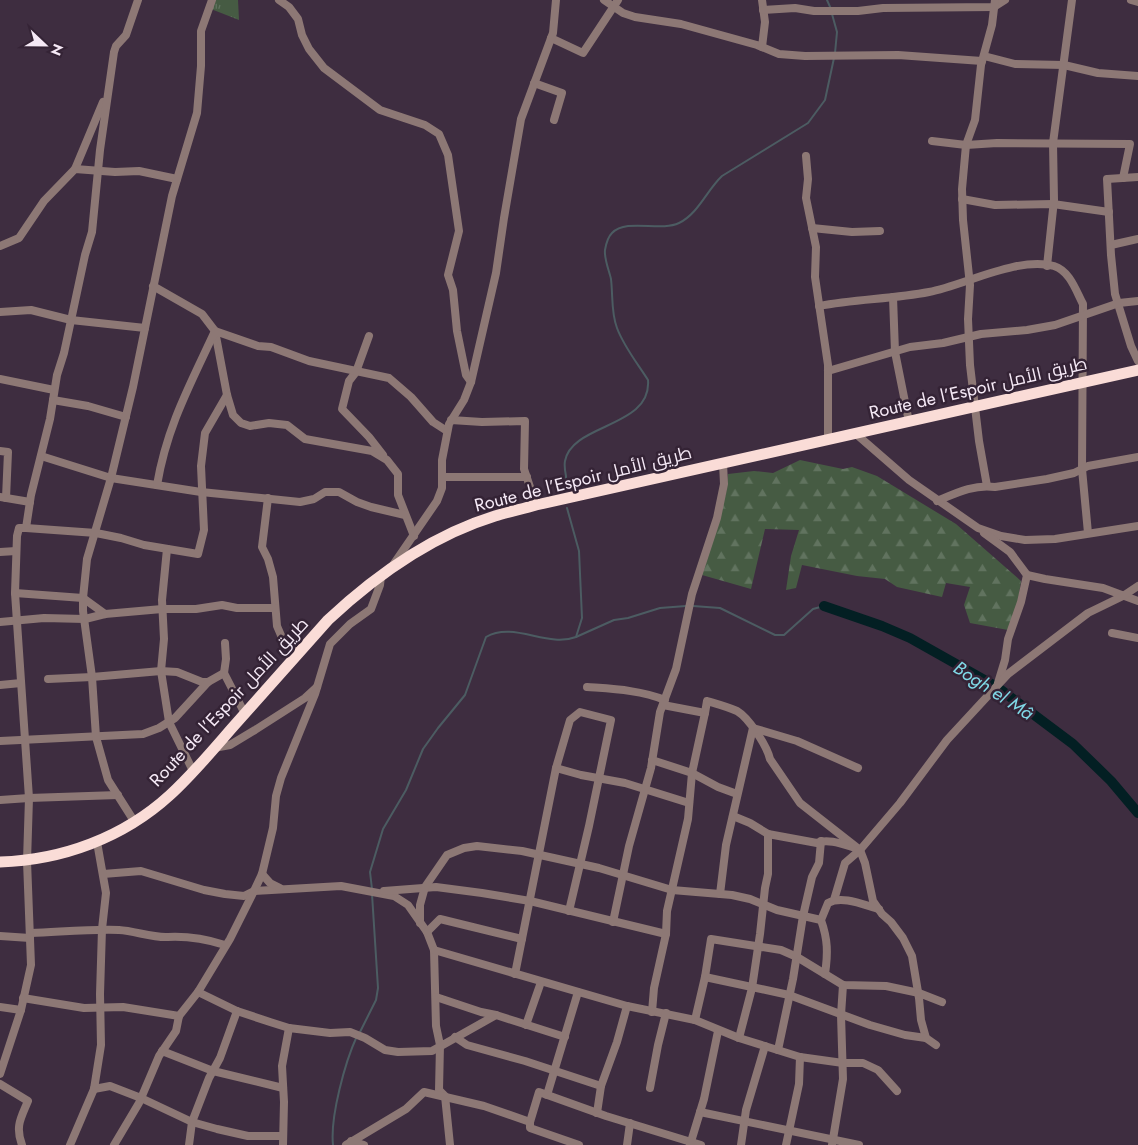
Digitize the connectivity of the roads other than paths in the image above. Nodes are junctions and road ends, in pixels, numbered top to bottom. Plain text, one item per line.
1 (138, 0) edge
2 (212, 0) edge
3 (279, 0) edge
4 (556, 0) edge
5 (604, 0) edge
6 (762, 0) edge
7 (1005, 0) edge
8 (1072, 0) edge
9 (1131, 0) edge
10 (1138, 2) edge
11 (616, 3) edge
12 (994, 3) edge
13 (795, 4) edge
14 (763, 10) junction
15 (551, 38) junction
16 (762, 48) junction
17 (983, 59) junction
18 (1064, 65) junction
19 (1138, 76) edge
20 (534, 83) junction
21 (107, 93) junction
22 (554, 120) dead end
23 (932, 141) dead end
24 (1054, 143) junction
25 (966, 145) junction
26 (806, 156) dead end
27 (75, 169) junction
28 (98, 170) junction
29 (1138, 177) edge
30 (1123, 178) junction
31 (177, 179) junction
32 (962, 199) junction
33 (1053, 204) junction
34 (1109, 212) junction
35 (812, 228) junction
36 (880, 231) dead end
37 (1138, 239) edge
38 (1111, 244) junction
39 (0, 246) edge
40 (1047, 266) junction
41 (969, 280) junction
42 (153, 286) junction
43 (893, 297) junction
44 (1138, 301) edge
45 (1119, 303) junction
46 (819, 306) junction
47 (0, 312) edge
48 (1083, 315) junction
49 (71, 320) junction
50 (144, 328) junction
51 (215, 331) junction
52 (369, 336) dead end
53 (968, 337) junction
54 (894, 352) junction
55 (1138, 361) edge
56 (1138, 370) edge
57 (828, 371) junction
58 (356, 372) junction
59 (0, 379) edge
60 (471, 382) junction
61 (1082, 383) junction
62 (54, 390) junction
63 (227, 395) junction
64 (53, 400) junction
65 (976, 406) junction
66 (126, 417) junction
67 (452, 420) junction
68 (909, 422) junction
69 (447, 432) junction
70 (856, 434) junction
71 (828, 440) junction
72 (0, 451) edge
73 (41, 456) junction
74 (1138, 457) edge
75 (387, 460) junction
76 (723, 463) junction
77 (1082, 469) junction
78 (443, 477) junction
79 (527, 477) junction
80 (112, 478) junction
81 (156, 486) junction
82 (987, 486) junction
83 (201, 492) junction
84 (3, 497) edge
85 (268, 498) junction
86 (937, 501) junction
87 (30, 502) junction
88 (536, 506) junction
89 (405, 515) junction
90 (1138, 526) edge
91 (26, 528) junction
92 (978, 528) junction
93 (1088, 533) junction
94 (96, 534) junction
95 (414, 536) junction
96 (167, 549) junction
97 (0, 552) edge
98 (16, 552) junction
99 (385, 573) junction
100 (1027, 575) junction
101 (1138, 586) edge
102 (15, 593) junction
103 (1123, 596) junction
104 (83, 598) junction
105 (1138, 601) edge
106 (276, 608) junction
107 (162, 609) junction
108 (105, 614) junction
109 (18, 620) junction
110 (85, 620) junction
111 (0, 622) edge
112 (1112, 633) dead end
113 (1138, 638) edge
114 (225, 642) dead end
115 (298, 654) junction
116 (161, 671) junction
117 (224, 673) junction
118 (92, 677) junction
119 (48, 679) dead end
120 (208, 682) junction
121 (21, 683) junction
122 (0, 685) edge
123 (317, 686) junction
124 (587, 687) dead end
125 (997, 687) junction
126 (664, 702) junction
127 (705, 713) junction
128 (245, 714) junction
129 (169, 722) junction
130 (753, 728) junction
131 (96, 737) junction
132 (24, 740) junction
133 (0, 741) edge
134 (214, 748) junction
135 (652, 760) junction
136 (556, 768) junction
137 (858, 768) dead end
138 (193, 771) junction
139 (692, 773) junction
140 (598, 778) junction
141 (644, 790) junction
142 (737, 794) junction
143 (118, 795) junction
144 (29, 798) junction
145 (0, 800) edge
146 (689, 804) junction
147 (733, 816) junction
148 (134, 821) junction
149 (768, 834) junction
150 (97, 842) junction
151 (821, 842) junction
152 (860, 850) junction
153 (538, 855) junction
154 (27, 861) junction
155 (0, 862) edge
156 (580, 864) junction
157 (103, 874) junction
158 (262, 874) junction
159 (624, 876) junction
160 (425, 888) junction
161 (282, 889) junction
162 (672, 890) junction
163 (254, 891) junction
164 (372, 892) junction
165 (720, 894) junction
166 (834, 900) junction
167 (530, 901) junction
168 (764, 905) junction
169 (879, 910) junction
170 (569, 911) junction
171 (803, 916) junction
172 (821, 920) junction
173 (613, 922) junction
174 (420, 923) junction
175 (102, 929) junction
176 (427, 932) junction
177 (666, 934) junction
178 (0, 936) edge
179 (30, 936) junction
180 (522, 939) junction
181 (225, 945) junction
182 (758, 947) junction
183 (434, 950) junction
184 (797, 956) junction
185 (515, 974) junction
186 (825, 974) junction
187 (705, 977) junction
188 (541, 982) junction
189 (843, 985) junction
190 (752, 988) junction
191 (198, 992) junction
192 (578, 992) junction
193 (919, 993) junction
194 (789, 996) junction
195 (436, 997) junction
196 (24, 998) junction
197 (942, 1002) dead end
198 (627, 1006) junction
199 (0, 1007) edge
200 (100, 1007) junction
201 (21, 1010) junction
202 (237, 1011) junction
203 (652, 1012) junction
204 (666, 1014) junction
205 (841, 1015) junction
206 (179, 1016) junction
207 (496, 1016) junction
208 (695, 1020) junction
209 (526, 1025) junction
210 (289, 1028) junction
211 (718, 1031) junction
212 (455, 1037) junction
213 (566, 1037) junction
214 (738, 1038) junction
215 (926, 1038) junction
216 (440, 1045) junction
217 (936, 1045) dead end
218 (765, 1046) junction
219 (778, 1050) junction
220 (162, 1051) junction
221 (800, 1057) junction
222 (843, 1063) junction
223 (213, 1071) junction
224 (553, 1071) junction
225 (0, 1074) edge
226 (0, 1084) edge
227 (601, 1086) junction
228 (283, 1088) junction
229 (650, 1088) dead end
230 (94, 1089) junction
231 (897, 1091) dead end
232 (547, 1094) junction
233 (445, 1096) junction
234 (141, 1098) junction
235 (700, 1112) junction
236 (597, 1113) junction
237 (745, 1120) junction
238 (192, 1122) junction
239 (530, 1122) junction
240 (630, 1123) junction
241 (789, 1130) junction
242 (283, 1136) junction
243 (832, 1142) edge
244 (348, 1143) edge
245 (690, 1143) edge
246 (574, 1144) edge
247 (22, 1145) edge
248 (70, 1145) edge
249 (114, 1145) edge
250 (189, 1145) edge
251 (283, 1145) edge
252 (364, 1145) edge
253 (450, 1145) edge
254 (626, 1145) edge
255 (702, 1145) edge
256 (741, 1145) edge
257 (786, 1145) edge
258 (859, 1145) edge

1 - 21 street
2 - 31 street
3 - 60 street
4 - 15 street
5 - 11 street
6 - 14 street
7 - 12 street
8 - 18 street
9 - 10 street
11 - 15 street
11 - 16 street
12 - 13 street
12 - 17 street
13 - 14 street
14 - 16 street
15 - 20 street
16 - 17 street
17 - 18 street
17 - 25 street
18 - 19 street
18 - 24 street
20 - 22 street
20 - 60 street
21 - 27 street
21 - 28 street
23 - 25 street
24 - 25 street
24 - 30 street
24 - 33 street
25 - 32 street
26 - 35 street
27 - 28 street
27 - 39 street
28 - 31 street
28 - 49 street
29 - 30 street
30 - 34 street
31 - 42 street
32 - 33 street
32 - 41 street
33 - 34 street
33 - 40 street
34 - 38 street
35 - 36 street
35 - 46 street
37 - 38 street
38 - 45 street
40 - 41 street
40 - 48 street
41 - 43 street
41 - 53 street
42 - 50 street
42 - 51 street
43 - 46 street
43 - 54 street
44 - 45 street
45 - 48 street
45 - 55 street
46 - 57 street
47 - 49 street
48 - 53 street
48 - 61 street
49 - 50 street
49 - 62 street
50 - 66 street
51 - 58 street
51 - 63 street
51 - 81 street
52 - 58 street
53 - 54 street
53 - 65 street
54 - 57 street
54 - 68 street
56 - 61 highway, Route de l’Espoir طريق الأمل
57 - 71 street
58 - 69 street
58 - 75 street
59 - 62 street
60 - 67 street
61 - 65 highway, Route de l’Espoir طريق الأمل
61 - 77 street
62 - 64 street
63 - 75 street
63 - 83 street
64 - 66 street
64 - 73 street
65 - 68 highway, Route de l’Espoir طريق الأمل
65 - 82 street
66 - 80 street
67 - 69 street
67 - 79 street
68 - 70 highway, Route de l’Espoir طريق الأمل
69 - 78 street
70 - 71 highway, Route de l’Espoir طريق الأمل
70 - 86 street
71 - 76 highway, Route de l’Espoir طريق الأمل
72 - 84 street
73 - 80 street
73 - 87 street
74 - 77 street
75 - 89 street
76 - 88 highway, Route de l’Espoir طريق الأمل
76 - 126 street
77 - 82 street
77 - 93 street
78 - 79 street
78 - 95 street
79 - 88 street
80 - 81 street
80 - 94 street
81 - 83 street
82 - 86 street
83 - 85 street
83 - 96 street
84 - 87 street
85 - 89 street
85 - 106 street
86 - 92 street
87 - 91 street
88 - 99 highway, Route de l’Espoir طريق الأمل
89 - 95 street
90 - 93 street
91 - 94 street
91 - 98 street
92 - 93 street
92 - 100 street
94 - 96 street
94 - 104 street
95 - 99 street
96 - 107 street
97 - 98 street
98 - 102 street
99 - 115 highway, Route de l’Espoir طريق الأمل
99 - 123 street
100 - 103 street
100 - 125 street
101 - 103 street
102 - 104 street
102 - 109 street
103 - 105 street
103 - 125 street
104 - 108 street
104 - 110 street
106 - 107 street
106 - 115 street
107 - 108 street
107 - 116 street
108 - 110 street
109 - 110 street
109 - 111 street
109 - 121 street
110 - 118 street
112 - 113 street
114 - 117 street
115 - 128 highway, Route de l’Espoir طريق الأمل
116 - 118 street
116 - 120 street
116 - 129 street
117 - 120 street
117 - 128 street
118 - 119 street
118 - 131 street
120 - 129 street
121 - 122 street
121 - 132 street
123 - 134 street
123 - 158 street
124 - 126 street
125 - 152 street
126 - 127 street
126 - 135 street
127 - 130 street
127 - 139 street
128 - 134 highway, Route de l’Espoir طريق الأمل
129 - 131 street
129 - 138 street
130 - 137 street
130 - 142 street
130 - 152 street
131 - 132 street
131 - 143 street
132 - 133 street
132 - 144 street
134 - 138 highway, Route de l’Espoir طريق الأمل
135 - 139 street
135 - 141 street
136 - 140 street
136 - 140 street
136 - 153 street
138 - 148 highway, Route de l’Espoir طريق الأمل
139 - 142 street
139 - 146 street
140 - 141 street
140 - 156 street
141 - 146 street
141 - 159 street
142 - 147 street
143 - 144 street
143 - 148 street
144 - 145 street
144 - 154 street
146 - 162 street
147 - 149 street
147 - 165 street
148 - 150 highway, Route de l’Espoir طريق الأمل
149 - 151 street
149 - 168 street
150 - 154 highway, Route de l’Espoir طريق الأمل
150 - 157 street
151 - 152 street
151 - 171 street
152 - 166 street
152 - 169 street
153 - 156 street
153 - 160 street
153 - 167 street
154 - 155 highway, Route de l’Espoir طريق الأمل
154 - 179 street
156 - 159 street
156 - 170 street
157 - 163 street
157 - 175 street
158 - 161 street
158 - 163 street
159 - 162 street
159 - 173 street
160 - 164 street
160 - 167 street
160 - 174 street
161 - 163 street
161 - 164 street
162 - 165 street
162 - 177 street
163 - 181 street
164 - 174 street
165 - 168 street
166 - 169 street
166 - 172 street
167 - 170 street
167 - 180 street
168 - 171 street
168 - 182 street
169 - 193 street
170 - 173 street
171 - 172 street
171 - 184 street
172 - 186 street
173 - 177 street
174 - 176 street
175 - 179 street
175 - 181 street
175 - 200 street
176 - 180 street
176 - 183 street
177 - 203 street
178 - 179 street
179 - 196 street
180 - 185 street
181 - 191 street
182 - 184 street
182 - 187 street
182 - 190 street
183 - 185 street
183 - 195 street
184 - 186 street
184 - 194 street
185 - 188 street
186 - 189 street
187 - 190 street
187 - 208 street
188 - 192 street
188 - 209 street
189 - 193 street
189 - 205 street
190 - 194 street
190 - 214 street
191 - 202 street
191 - 206 street
192 - 198 street
192 - 213 street
193 - 197 street
193 - 215 street
194 - 205 street
194 - 219 street
195 - 207 street
195 - 216 street
196 - 200 street
196 - 201 street
198 - 203 street
198 - 227 street
199 - 201 street
200 - 206 street
200 - 230 street
201 - 225 street
202 - 210 street
202 - 223 street
203 - 204 street
204 - 208 street
204 - 229 street
205 - 215 street
205 - 222 street
206 - 220 street
207 - 209 street
207 - 212 street
208 - 211 street
209 - 213 street
210 - 216 street
210 - 228 street
211 - 214 street
211 - 235 street
212 - 216 street
212 - 224 street
213 - 224 street
214 - 218 street
215 - 217 street
216 - 233 street
218 - 219 street
218 - 237 street
219 - 221 street
220 - 223 street
220 - 234 street
221 - 222 street
221 - 241 street
222 - 231 street
222 - 243 street
223 - 228 street
223 - 238 street
224 - 227 street
224 - 232 street
226 - 247 street
227 - 236 street
228 - 242 street
230 - 234 street
230 - 248 street
232 - 236 street
232 - 239 street
233 - 239 street
233 - 244 street
233 - 253 street
234 - 238 street
234 - 249 street
235 - 237 street
235 - 245 street
236 - 240 street
237 - 241 street
237 - 256 street
238 - 242 street
238 - 250 street
239 - 246 street
240 - 245 street
240 - 254 street
241 - 243 street
241 - 257 street
242 - 251 street
243 - 258 street
244 - 252 street
245 - 255 street

